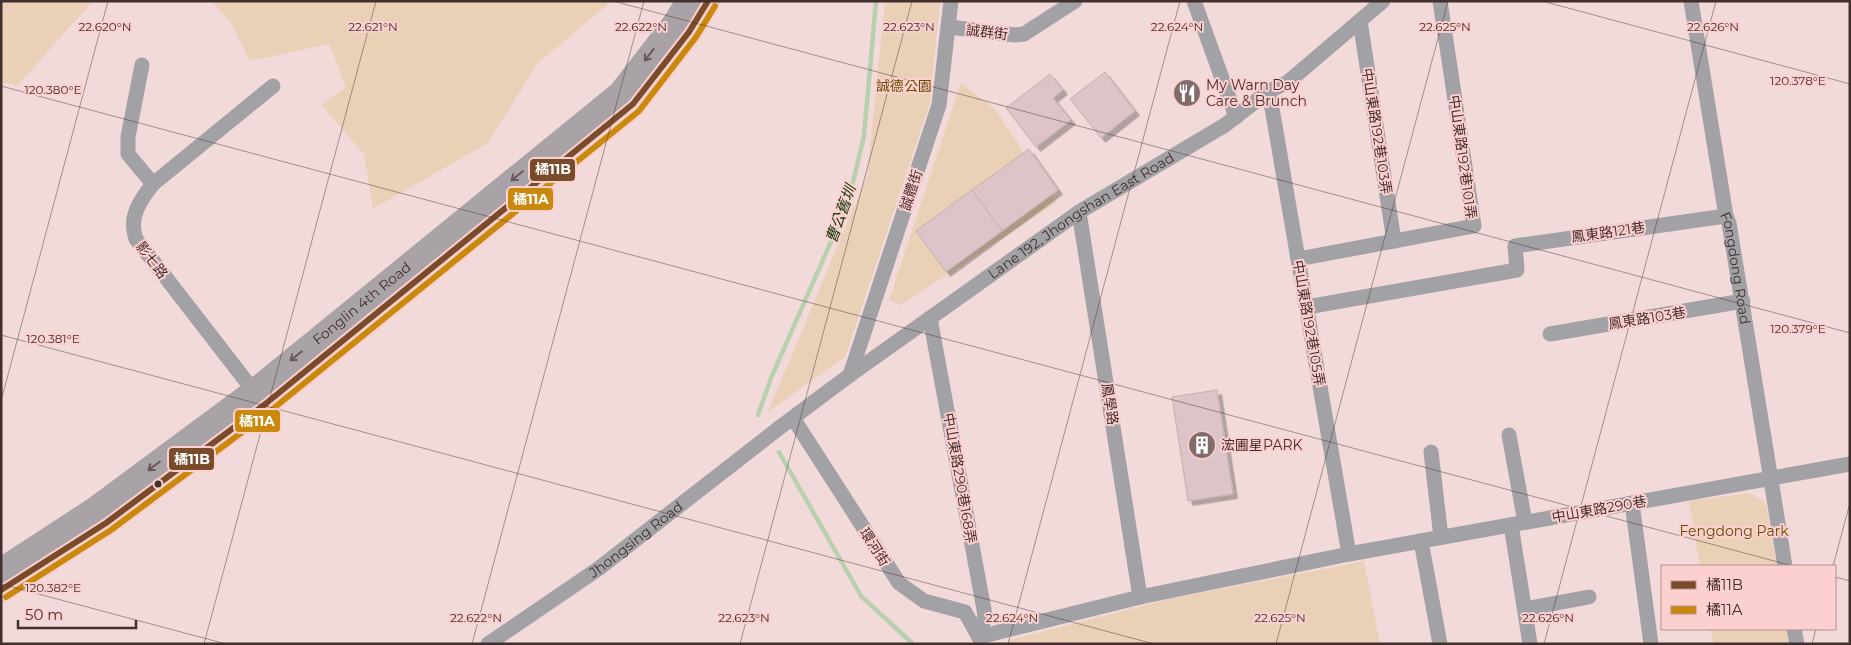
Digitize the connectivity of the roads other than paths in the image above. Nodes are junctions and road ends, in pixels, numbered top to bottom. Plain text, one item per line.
1 (688, 1) edge
2 (708, 1) edge
3 (952, 1) edge
4 (1075, 1) edge
5 (1194, 1) edge
6 (1383, 1) edge
7 (1440, 1) edge
8 (1691, 1) edge
9 (1360, 21) junction
10 (949, 27) junction
11 (142, 65) dead end
12 (273, 86) dead end
13 (1269, 91) junction
14 (1236, 117) junction
15 (153, 184) junction
16 (1080, 212) junction
17 (1726, 216) junction
18 (1394, 241) junction
19 (1298, 259) junction
20 (1743, 302) junction
21 (1307, 307) junction
22 (930, 318) junction
23 (1550, 334) dead end
24 (850, 375) junction
25 (259, 398) junction
26 (793, 418) junction
27 (779, 428) joint
28 (1509, 435) dead end
29 (1431, 452) dead end
30 (1850, 464) edge
31 (1771, 478) junction
32 (1632, 503) junction
33 (1518, 524) junction
34 (1441, 537) junction
35 (1421, 541) junction
36 (1349, 554) junction
37 (1784, 565) edge
38 (6, 572) edge
39 (1140, 597) junction
40 (1589, 597) dead end
41 (1525, 609) junction
42 (1794, 630) edge
43 (981, 641) edge
44 (488, 644) edge
45 (1440, 644) edge
46 (1530, 644) edge
47 (1651, 644) edge
48 (1797, 644) edge

1 -> 25 main road, Fonglin 4th Road
2 - 25 main road, Fonglin 4th Road
3 - 10 street, 誠體街
4 - 10 street, 誠群街
5 - 14 street
6 - 9 street, Lane 192, Jhongshan East Road
7 - 18 street, 中山東路192巷101弄
8 - 17 street, Fongdong Road
9 - 13 street, Lane 192, Jhongshan East Road
9 - 18 street, 中山東路192巷103弄
10 - 24 street, 誠體街
11 - 15 street
12 - 15 street, 影七路
13 - 14 street, Lane 192, Jhongshan East Road
13 - 19 street, 中山東路192巷105弄
14 - 16 street, Lane 192, Jhongshan East Road
15 - 25 street, 影七路
16 - 22 street, Lane 192, Jhongshan East Road
16 - 39 street, 鳳學路
17 - 20 street, Fongdong Road
17 - 21 street, 鳳東路121巷
18 - 19 street, 中山東路192巷101弄
19 - 21 street, 中山東路192巷105弄
20 - 23 street, 鳳東路103巷
20 - 31 street, Fongdong Road
21 - 36 street, 中山東路192巷105弄
22 - 24 street, Lane 192, Jhongshan East Road
22 - 43 street, 中山東路290巷168弄
24 - 26 street, Lane 192, Jhongshan East Road
25 - 38 main road, Fonglin 4th Road
26 - 27 street, Lane 192, Jhongshan East Road
26 - 43 street, 環河街
27 - 44 street, Jhongsing Road
28 - 33 street
29 - 34 street
30 - 31 street, 中山東路290巷
31 - 32 street, 中山東路290巷
31 - 37 street, Fongdong Road
32 - 33 street, 中山東路290巷
32 - 47 street
33 - 34 street, 中山東路290巷
33 - 41 street
34 - 35 street, 中山東路290巷
35 - 36 street, 中山東路290巷
35 - 45 street
36 - 39 street, 中山東路290巷
39 - 43 street, 中山東路290巷
40 - 41 street
41 - 46 street
42 - 48 street

